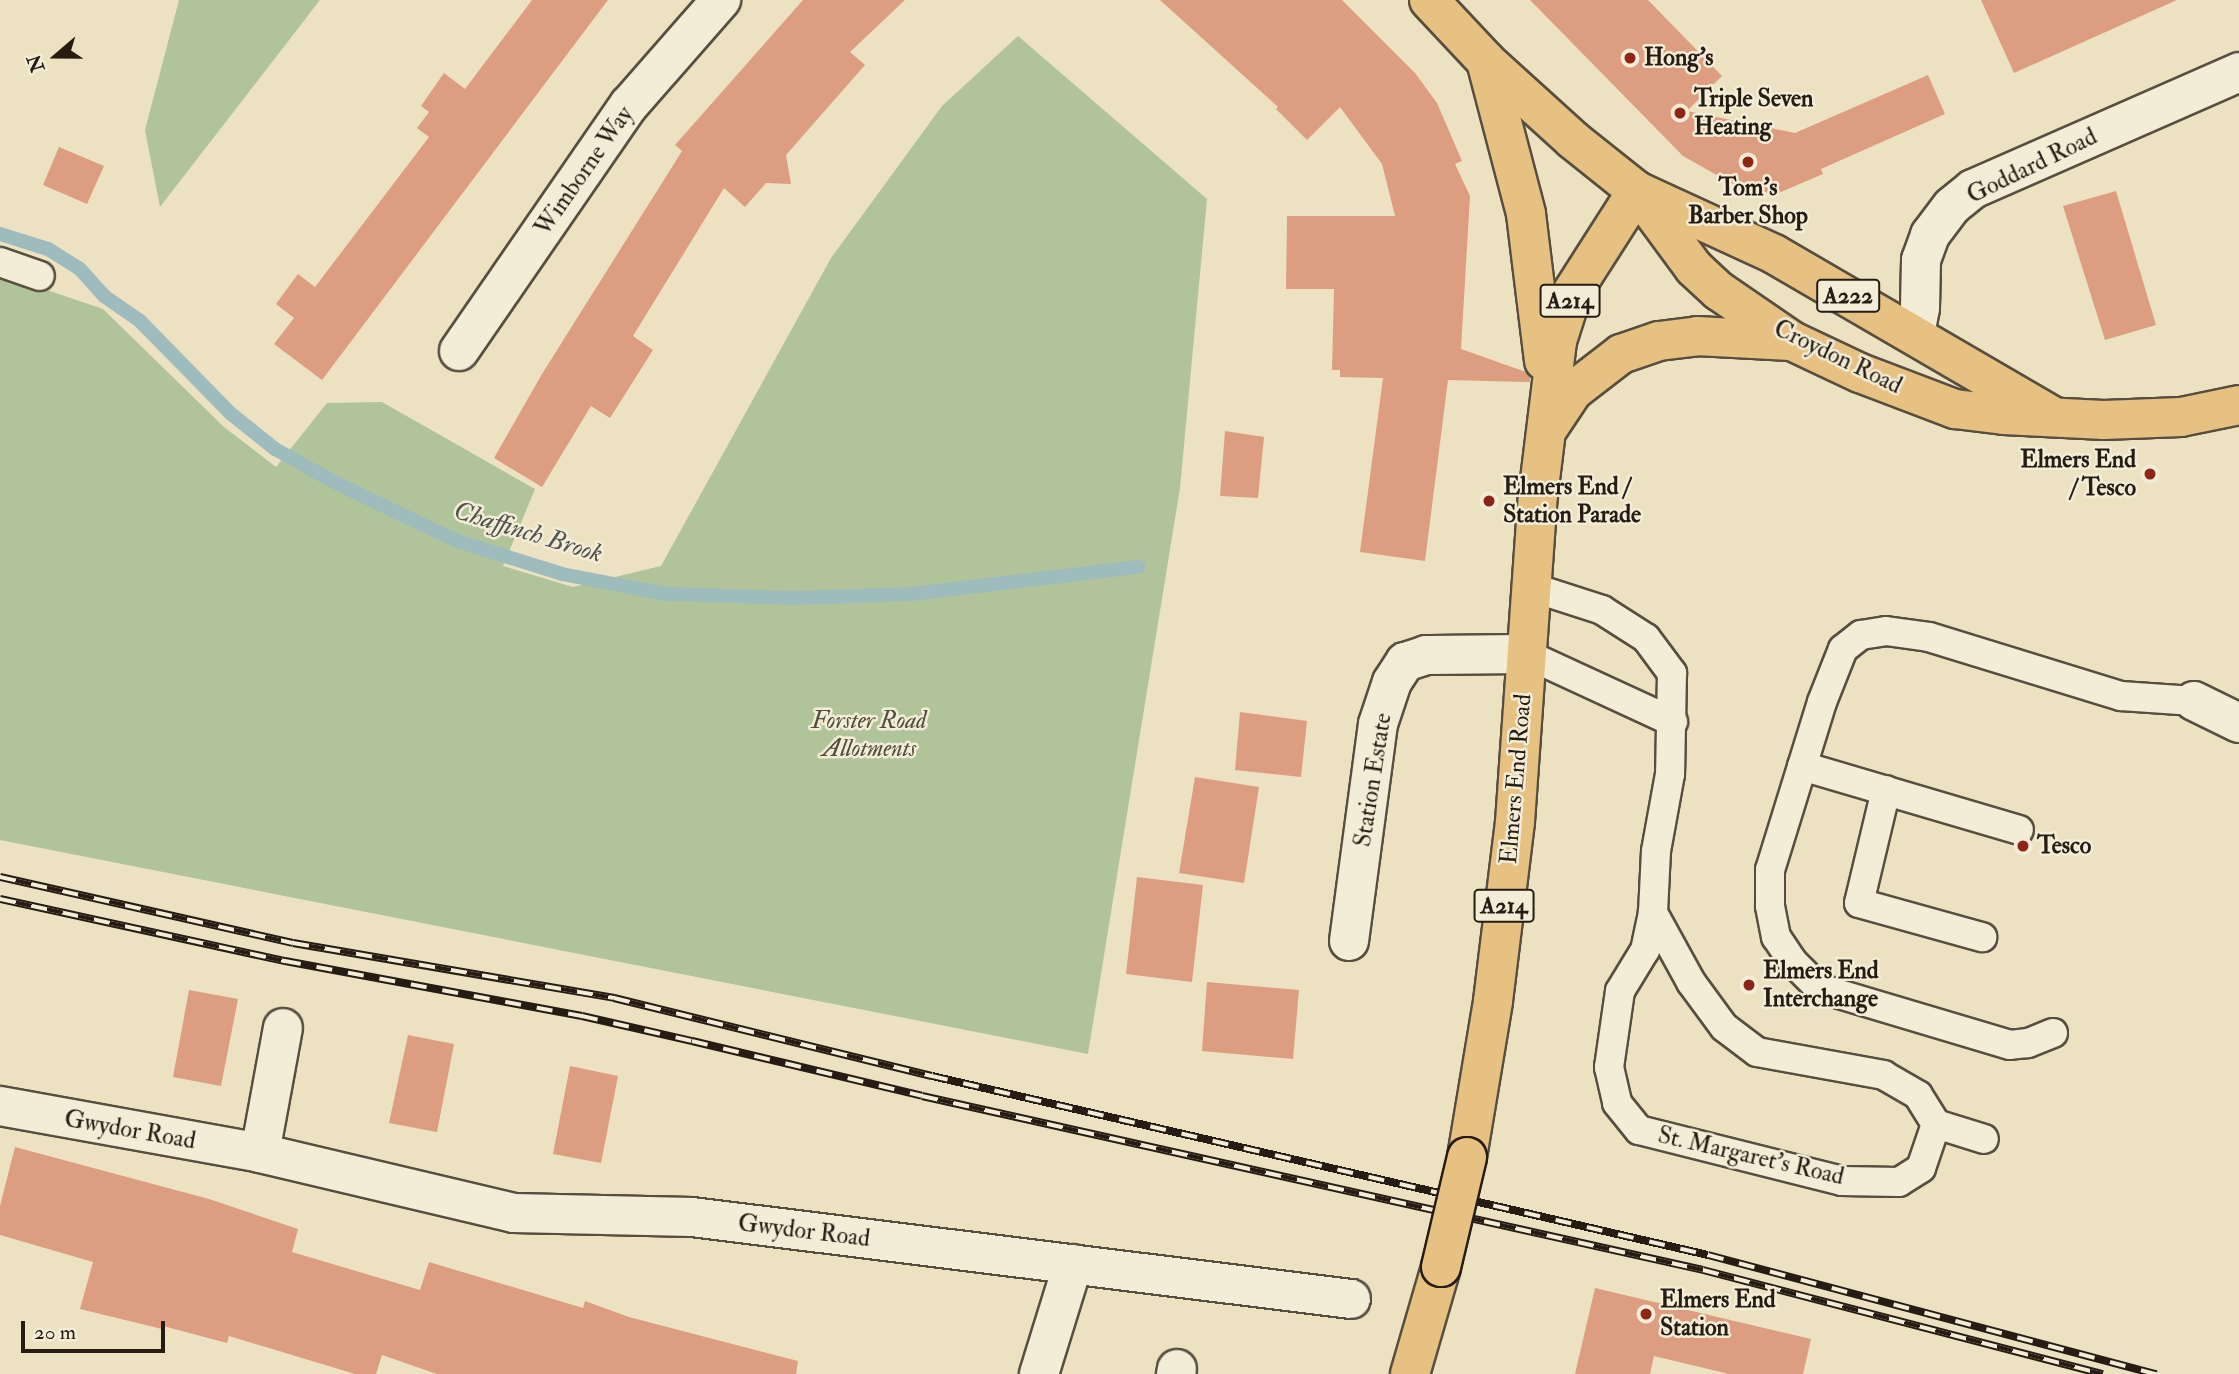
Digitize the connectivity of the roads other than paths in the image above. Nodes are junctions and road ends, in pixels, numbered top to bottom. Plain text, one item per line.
1 (720, 0) edge
2 (1429, 0) edge
3 (1486, 61) junction
4 (2239, 72) edge
5 (1637, 191) junction
6 (0, 262) edge
7 (40, 276) dead end
8 (1915, 334) junction
9 (1793, 341) junction
10 (459, 351) dead end
11 (2239, 405) edge
12 (2052, 416) junction
13 (1549, 427) junction
14 (1531, 587) junction
15 (1526, 654) junction
16 (2194, 701) joint
17 (1673, 722) junction
18 (2239, 723) edge
19 (1802, 766) junction
20 (1886, 790) junction
21 (2019, 830) dead end
22 (1653, 912) junction
23 (1982, 937) dead end
24 (1349, 941) dead end
25 (283, 1028) dead end
26 (2053, 1033) dead end
27 (0, 1106) edge
28 (1936, 1124) junction
29 (1984, 1139) dead end
30 (260, 1153) junction
31 (1073, 1264) junction
32 (1351, 1299) dead end
33 (1039, 1374) edge
34 (1409, 1374) edge

1 - 10 street, Wimborne Way
2 - 3 main road, Croydon Road / A222
3 - 5 main road, Croydon Road / A222
3 - 13 main road
4 - 8 street, Goddard Road
5 - 8 main road, Croydon Road / A222
5 - 9 main road, Croydon Road / A222
5 - 13 main road, Elmers End Road / A214
6 - 7 lane
8 - 12 main road, Croydon Road / A222
9 - 12 main road, Croydon Road / A222
9 - 13 main road, Elmers End Road
11 - 12 main road, Croydon Road / A222
13 - 14 main road, Elmers End Road / A214
14 - 15 main road, Elmers End Road / A214
14 - 17 lane, St. Margaret's Road
15 - 17 lane
15 - 24 street, Station Estate
15 - 34 main road, Elmers End Road / A214, bridge
16 - 18 street
16 - 19 lane
17 - 22 lane, St. Margaret's Road
19 - 20 lane
19 - 26 lane
20 - 21 lane
20 - 23 lane
22 - 28 lane
22 - 28 lane, St. Margaret's Road
25 - 30 street
27 - 30 street, Gwydor Road
28 - 29 lane
30 - 31 street, Gwydor Road
31 - 32 street, Gwydor Road
31 - 33 street

